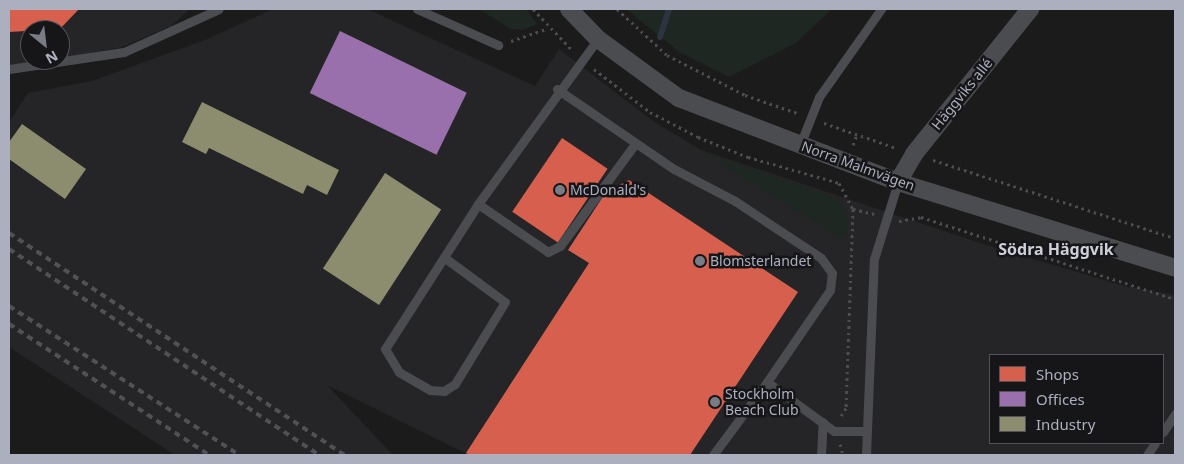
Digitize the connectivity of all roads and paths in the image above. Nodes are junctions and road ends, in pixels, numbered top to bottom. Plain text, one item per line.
1 (218, 9) edge
2 (417, 9) edge
3 (569, 9) edge
4 (617, 9) edge
5 (881, 9) edge
6 (1030, 9) edge
7 (548, 28) dead end
8 (598, 40) junction
9 (498, 45) joint
10 (9, 69) edge
11 (558, 89) junction
12 (810, 118) junction
13 (635, 144) junction
14 (800, 145) junction
15 (914, 154) junction
16 (898, 182) junction
17 (478, 204) junction
18 (853, 209) dead end
19 (887, 218) junction
20 (1175, 238) edge
21 (444, 258) junction
22 (1175, 268) edge
23 (1175, 299) edge
24 (767, 382) junction
25 (1175, 414) edge
26 (823, 422) junction
27 (1164, 430) edge
28 (866, 431) junction
29 (1154, 444) edge
30 (713, 455) edge
31 (821, 455) edge
32 (866, 455) edge
33 (1147, 455) edge

1 - 10 lane
2 - 9 lane
3 - 8 street, Norra Malmvägen
4 - 12 path
5 - 12 lane
6 - 15 street, Häggviks allé
7 - 9 path
8 - 11 lane
8 - 14 street, Norra Malmvägen
11 - 13 lane
11 - 17 lane
12 - 14 lane
12 - 15 path
13 - 17 lane
13 - 24 lane
14 - 16 street, Norra Malmvägen
15 - 16 street, Häggviks allé
15 - 20 path
16 - 19 lane
16 - 22 street, Norra Malmvägen
17 - 21 lane
18 - 19 path
19 - 23 path
19 - 28 lane
21 - 21 lane
24 - 26 lane
24 - 30 lane
25 - 27 lane
26 - 28 lane
26 - 31 lane
28 - 32 lane
29 - 33 lane

